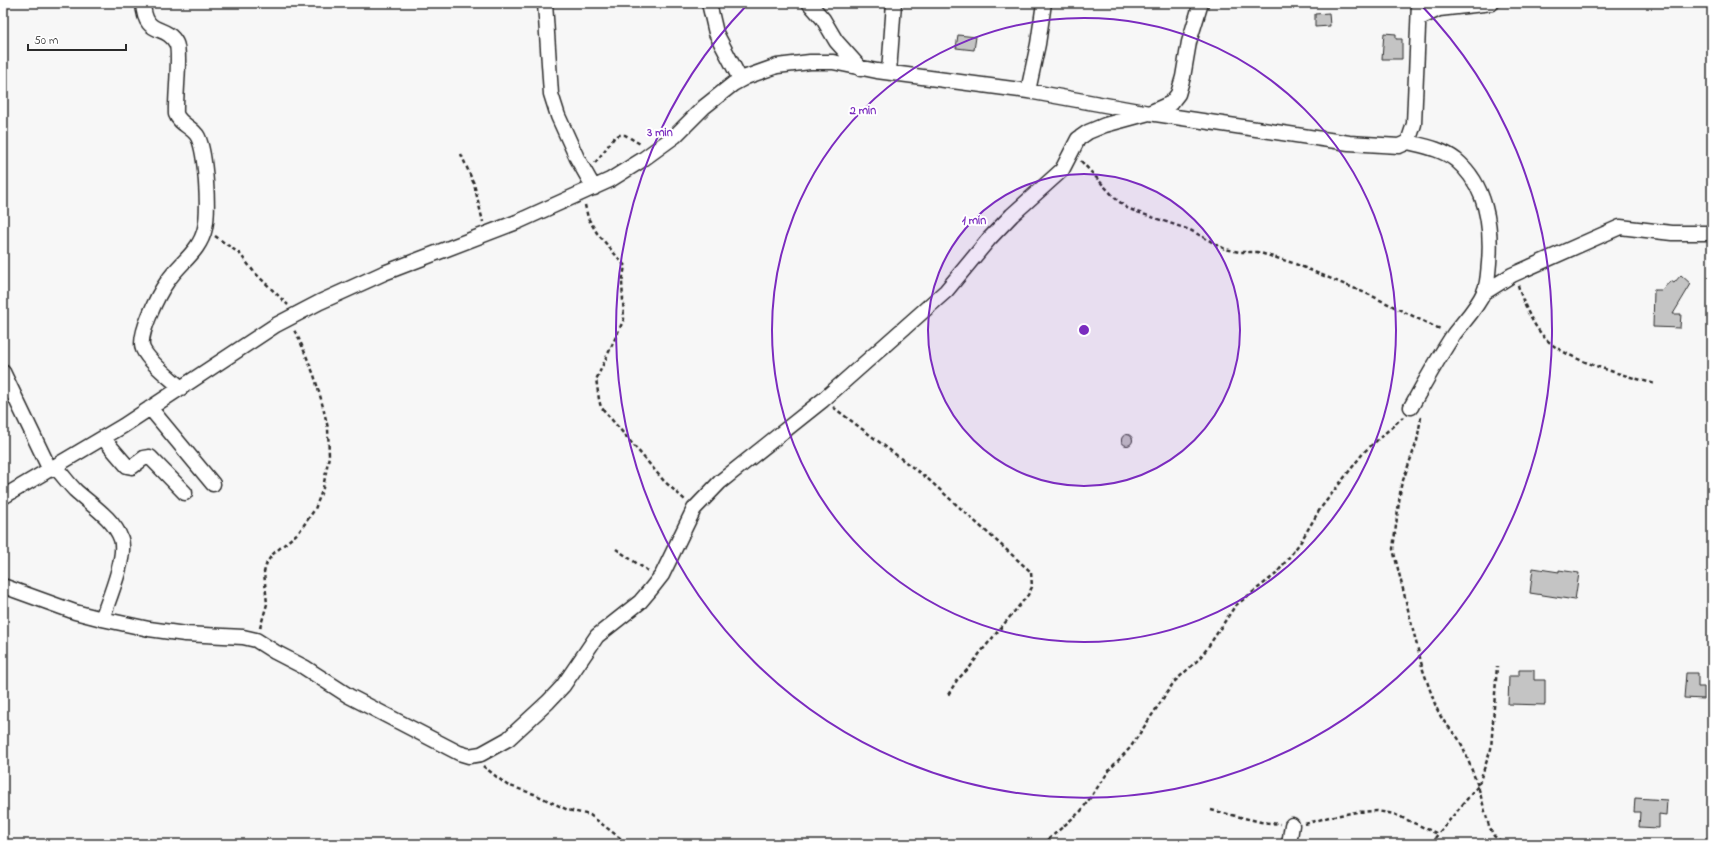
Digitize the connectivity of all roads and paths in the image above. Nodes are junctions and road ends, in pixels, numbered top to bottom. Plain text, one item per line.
1 (143, 3) edge
2 (545, 3) edge
3 (709, 3) edge
4 (808, 3) edge
5 (894, 3) edge
6 (1044, 3) edge
7 (1200, 3) edge
8 (1420, 3) edge
9 (1492, 3) edge
10 (1420, 18) junction
11 (861, 69) junction
12 (889, 72) junction
13 (740, 79) junction
14 (1028, 91) junction
15 (1149, 113) junction
16 (1408, 142) junction
17 (1073, 150) junction
18 (652, 152) junction
19 (461, 154) dead end
20 (585, 173) junction
21 (589, 190) junction
22 (205, 229) junction
23 (1712, 233) edge
24 (485, 235) junction
25 (1512, 275) junction
26 (1485, 292) junction
27 (292, 316) junction
28 (1455, 333) junction
29 (3, 372) edge
30 (1655, 384) dead end
31 (181, 388) junction
32 (823, 400) junction
33 (150, 408) junction
34 (1416, 411) junction
35 (103, 438) junction
36 (53, 468) junction
37 (213, 484) dead end
38 (185, 493) dead end
39 (3, 497) edge
40 (694, 509) junction
41 (616, 549) dead end
42 (662, 575) junction
43 (3, 586) edge
44 (102, 619) junction
45 (256, 640) junction
46 (1497, 666) dead end
47 (948, 696) dead end
48 (481, 754) junction
49 (1478, 786) junction
50 (1211, 810) dead end
51 (1292, 825) junction
52 (1438, 834) junction
53 (632, 844) edge
54 (1043, 844) edge
55 (1289, 844) edge
56 (1431, 844) edge
57 (1508, 844) edge

1 - 22 street
2 - 20 street
3 - 13 street
4 - 11 street
5 - 12 street
6 - 14 street
7 - 15 street
8 - 10 street
9 - 10 street
10 - 16 street
11 - 12 street
11 - 13 street
12 - 14 street
13 - 18 street
14 - 15 street
15 - 16 street
15 - 17 street
16 - 26 street
17 - 28 path
17 - 32 street
18 - 20 path
18 - 21 street
19 - 24 path
20 - 21 street
21 - 24 street
21 - 40 path
22 - 27 path
22 - 31 street
23 - 25 street
24 - 27 street
25 - 26 street
25 - 30 path
26 - 28 street
27 - 31 street
27 - 45 path
28 - 34 street
29 - 36 street
31 - 33 street
32 - 40 street
32 - 47 path
33 - 35 street
33 - 37 street
34 - 49 path
34 - 54 path
35 - 36 street
35 - 38 street
36 - 39 street
36 - 44 street
40 - 42 street
41 - 42 path
42 - 48 street
43 - 44 street
44 - 45 street
45 - 48 street
46 - 49 path
48 - 53 path
49 - 52 path
49 - 57 path
50 - 51 path
51 - 52 path
51 - 55 street
52 - 56 path

